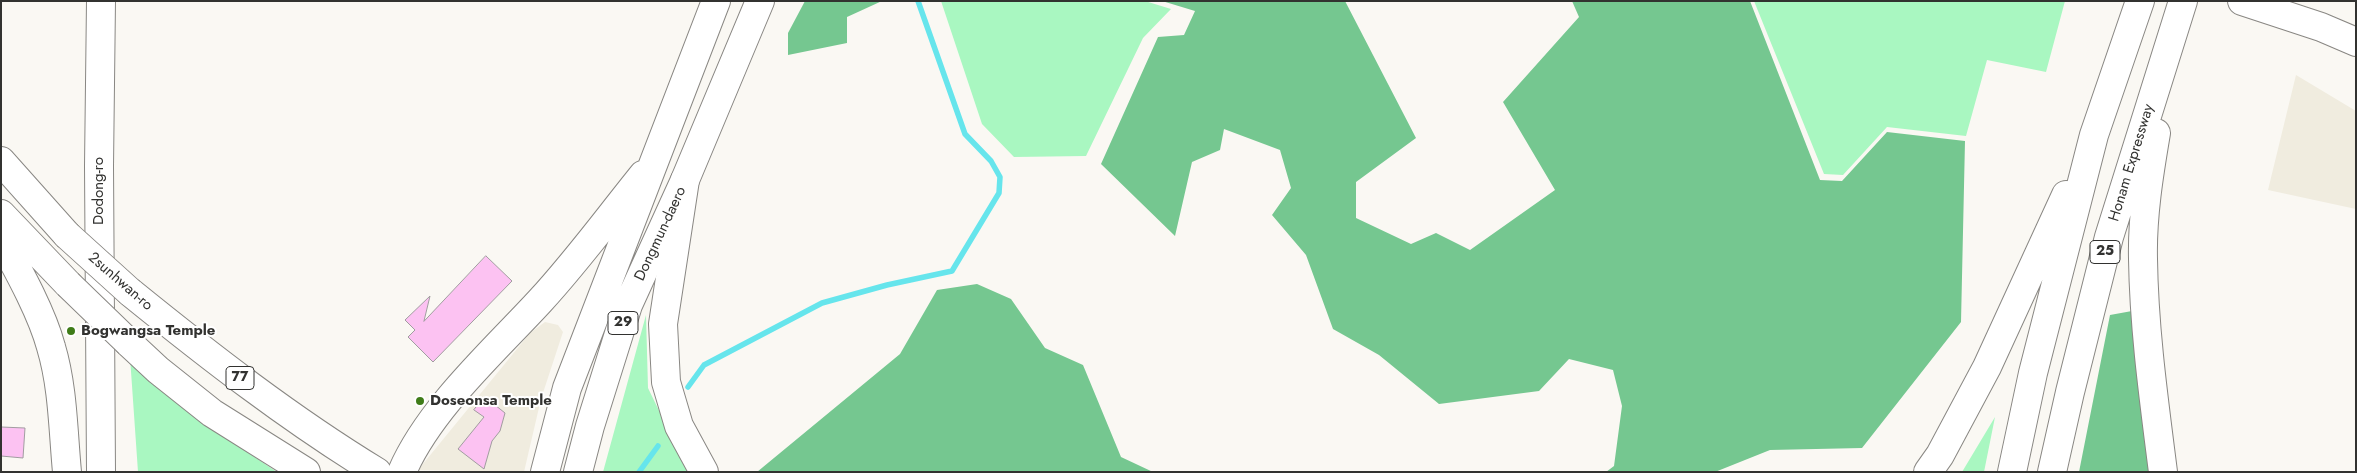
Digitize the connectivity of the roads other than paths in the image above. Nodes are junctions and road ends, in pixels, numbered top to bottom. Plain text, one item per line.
1 (101, 1) edge
2 (716, 1) edge
3 (760, 1) edge
4 (2140, 1) edge
5 (2183, 1) edge
6 (2242, 1) edge
7 (2172, 35) junction
8 (2356, 42) edge
9 (2094, 135) junction
10 (658, 158) junction
11 (1, 161) edge
12 (685, 180) junction
13 (1, 214) edge
14 (1, 239) edge
15 (366, 465) edge
16 (67, 472) edge
17 (101, 472) edge
18 (306, 472) edge
19 (402, 472) edge
20 (545, 472) edge
21 (578, 472) edge
22 (704, 472) edge
23 (1928, 472) edge
24 (2012, 472) edge
25 (2052, 472) edge
26 (2163, 472) edge

1 - 17 main road, Dodong-ro
2 - 10 main road, Dongmun-daero / 29
3 - 12 main road, Dongmun-daero / 29
4 - 9 main road, 25
5 - 7 main road, Honam Expressway / 25
6 - 8 main road
7 - 25 main road, Honam Expressway / 25
7 - 26 main road
9 - 23 main road
9 - 24 main road, 25
10 - 19 main road, Dongmun-daero
10 - 20 main road, Dongmun-daero / 29
11 - 15 main road, 2sunhwan-ro / 77, bridge
12 - 21 main road, Dongmun-daero / 29
12 - 22 main road
13 - 18 main road, bridge
14 - 16 main road

